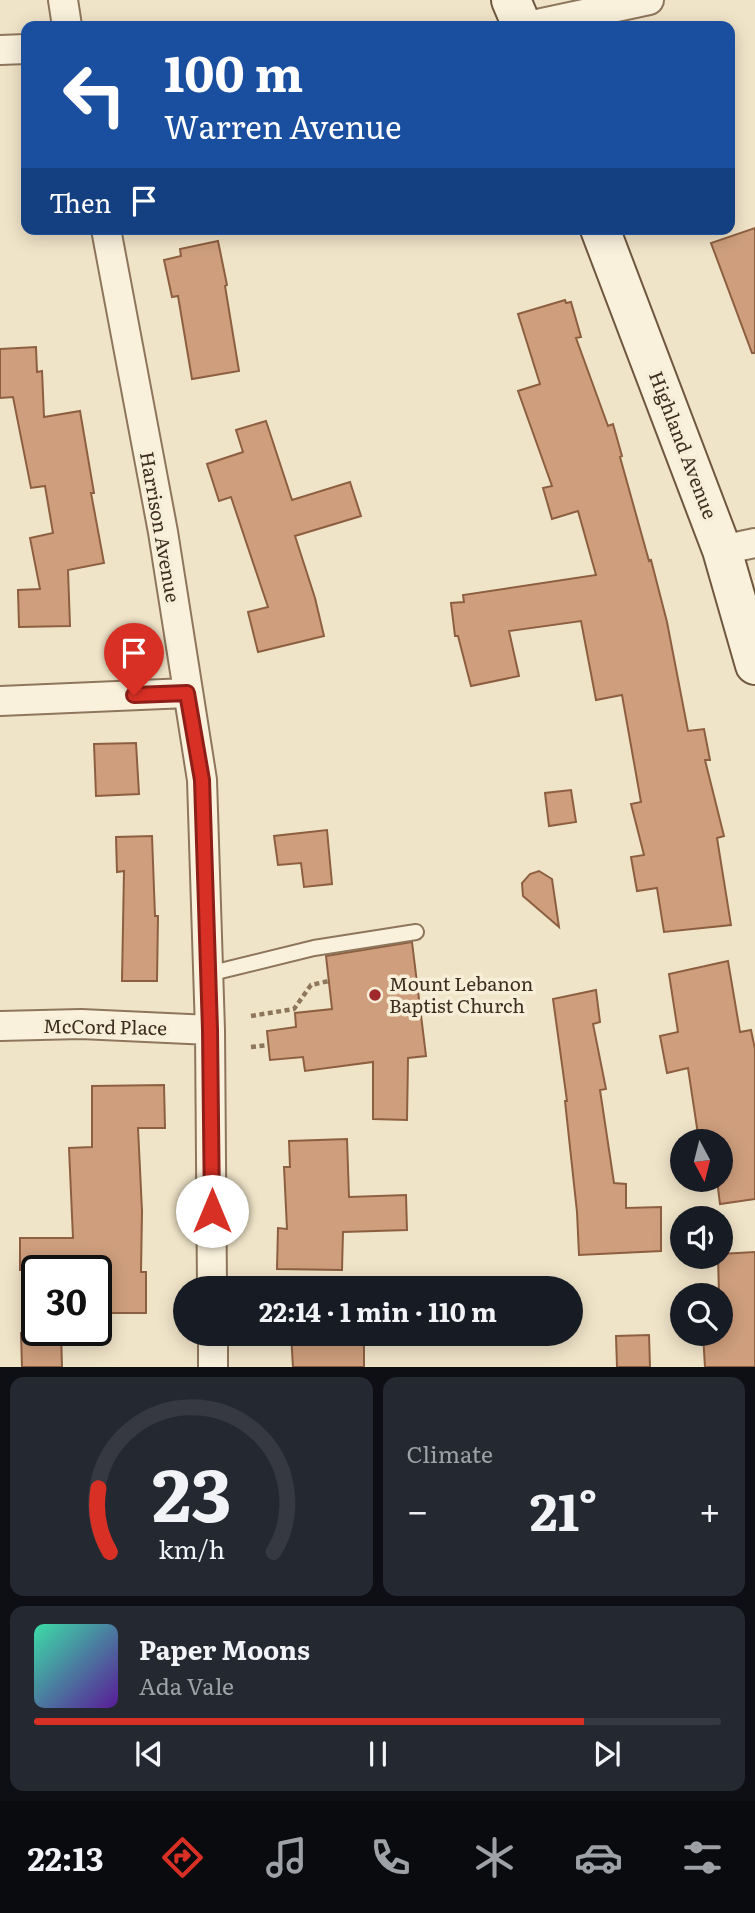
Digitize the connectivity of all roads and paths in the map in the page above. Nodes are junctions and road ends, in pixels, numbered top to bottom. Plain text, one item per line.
1 (63, 0) edge
2 (511, 0) edge
3 (649, 0) edge
4 (66, 21) edge
5 (522, 21) edge
6 (549, 21) edge
7 (21, 49) edge
8 (0, 50) edge
9 (107, 235) edge
10 (603, 235) edge
11 (739, 547) edge
12 (755, 665) edge
13 (187, 693) junction
14 (0, 701) edge
15 (416, 932) dead end
16 (208, 974) junction
17 (329, 981) dead end
18 (251, 1016) dead end
19 (0, 1026) edge
20 (210, 1030) junction
21 (268, 1045) dead end
22 (251, 1047) dead end
23 (212, 1276) edge
24 (213, 1346) edge
25 (213, 1367) edge

1 - 4 street
2 - 5 street
3 - 6 street
7 - 8 street
9 - 13 street, Harrison Avenue
10 - 11 street, Highland Avenue
11 - 12 street, Highland Avenue
13 - 14 street
13 - 16 street, Harrison Avenue
15 - 16 lane
16 - 20 street, Harrison Avenue
17 - 18 path
19 - 20 street, McCord Place
20 - 23 street, Harrison Avenue
21 - 22 path
24 - 25 street

